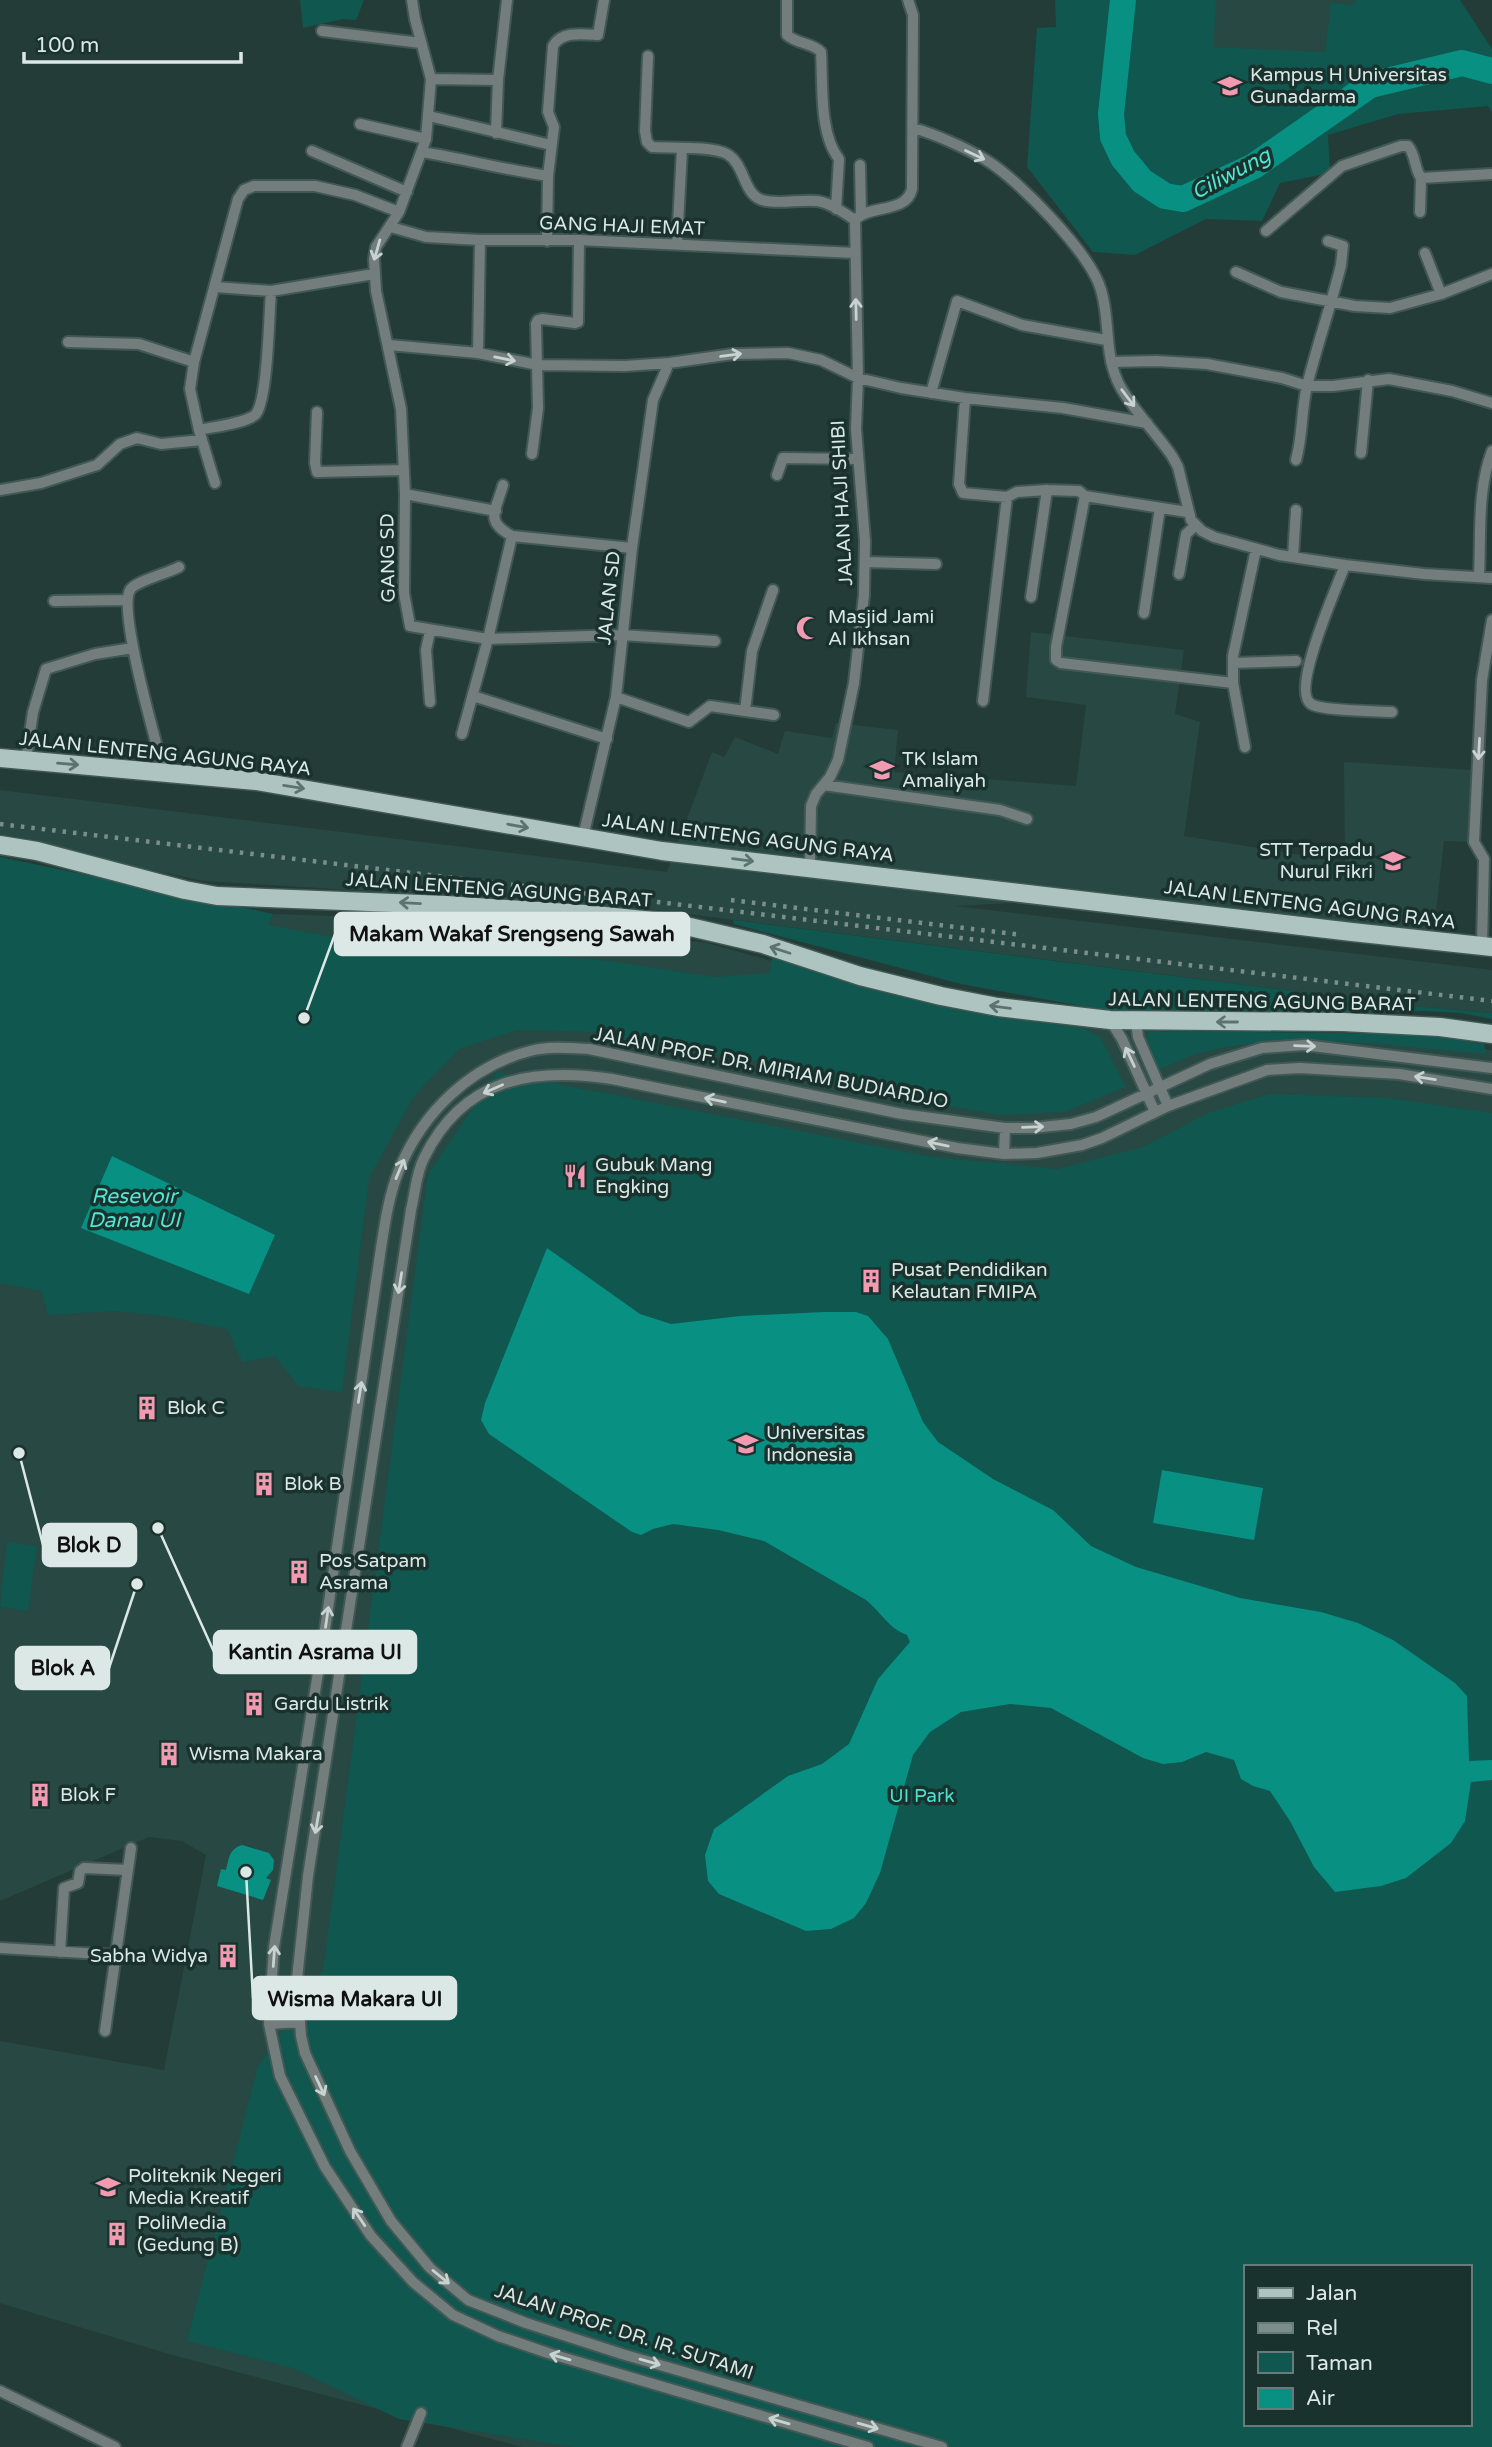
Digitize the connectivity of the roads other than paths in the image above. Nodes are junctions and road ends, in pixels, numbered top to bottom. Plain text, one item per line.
1 (412, 0) edge
2 (506, 0) edge
3 (604, 0) edge
4 (787, 0) edge
5 (908, 0) edge
6 (322, 31) dead end
7 (421, 43) junction
8 (648, 56) dead end
9 (431, 79) junction
10 (498, 80) junction
11 (429, 116) junction
12 (360, 124) dead end
13 (913, 128) junction
14 (496, 132) junction
15 (426, 139) junction
16 (551, 145) junction
17 (682, 149) junction
18 (312, 151) dead end
19 (422, 152) junction
20 (860, 165) dead end
21 (1492, 174) edge
22 (548, 176) junction
23 (1422, 178) junction
24 (407, 191) junction
25 (836, 209) junction
26 (399, 212) junction
27 (1420, 212) dead end
28 (858, 217) junction
29 (391, 227) junction
30 (1266, 231) dead end
31 (480, 240) junction
32 (579, 240) junction
33 (547, 241) junction
34 (1328, 241) dead end
35 (677, 244) junction
36 (855, 253) junction
37 (1425, 253) dead end
38 (1236, 272) dead end
39 (374, 274) junction
40 (1492, 274) edge
41 (215, 287) junction
42 (271, 290) junction
43 (1441, 294) junction
44 (1332, 302) junction
45 (1106, 340) junction
46 (68, 342) dead end
47 (389, 345) junction
48 (478, 353) junction
49 (194, 362) junction
50 (1111, 362) junction
51 (669, 363) junction
52 (538, 365) junction
53 (858, 378) junction
54 (1368, 380) junction
55 (1307, 386) junction
56 (931, 393) junction
57 (965, 398) junction
58 (1492, 403) edge
59 (317, 412) dead end
60 (1147, 423) junction
61 (201, 435) junction
62 (1492, 451) edge
63 (1360, 453) dead end
64 (532, 454) dead end
65 (857, 459) junction
66 (1296, 460) dead end
67 (404, 470) junction
68 (777, 475) dead end
69 (215, 483) dead end
70 (503, 485) dead end
71 (0, 490) edge
72 (1047, 490) junction
73 (405, 494) junction
74 (1085, 496) junction
75 (1007, 497) junction
76 (1160, 508) junction
77 (1296, 510) dead end
78 (496, 512) junction
79 (1188, 512) junction
80 (1195, 526) junction
81 (512, 536) junction
82 (632, 548) junction
83 (1256, 549) junction
84 (1293, 557) junction
85 (865, 562) junction
86 (936, 564) dead end
87 (1345, 565) junction
88 (179, 568) dead end
89 (1179, 574) dead end
90 (1479, 577) junction
91 (1492, 578) edge
92 (773, 590) dead end
93 (1031, 597) dead end
94 (127, 600) junction
95 (54, 601) dead end
96 (1144, 613) dead end
97 (1492, 620) edge
98 (430, 631) junction
99 (622, 635) junction
100 (488, 639) junction
101 (715, 641) dead end
102 (133, 648) junction
103 (1296, 661) dead end
104 (1233, 663) junction
105 (1487, 681) edge
106 (1233, 683) junction
107 (473, 696) junction
108 (616, 697) junction
109 (983, 701) dead end
110 (430, 702) dead end
111 (745, 711) junction
112 (1392, 712) dead end
113 (774, 716) dead end
114 (462, 734) dead end
115 (607, 738) junction
116 (1245, 747) dead end
117 (0, 758) edge
118 (26, 760) junction
119 (164, 772) junction
120 (824, 785) junction
121 (1027, 820) dead end
122 (583, 838) junction
123 (0, 845) edge
124 (810, 869) junction
125 (1487, 946) edge
126 (1110, 1020) junction
127 (1136, 1022) junction
128 (1492, 1034) edge
129 (1492, 1068) edge
130 (1161, 1087) junction
131 (1492, 1089) edge
132 (1148, 1094) junction
133 (1168, 1106) junction
134 (1155, 1112) junction
135 (1004, 1128) junction
136 (1004, 1154) junction
137 (366, 1350) junction
138 (389, 1354) junction
139 (305, 1757) joint
140 (131, 1848) dead end
141 (128, 1870) junction
142 (0, 1948) edge
143 (60, 1952) junction
144 (117, 1955) junction
145 (300, 2022) junction
146 (269, 2024) junction
147 (105, 2031) dead end
148 (0, 2391) edge
149 (421, 2413) dead end
150 (115, 2447) edge
151 (407, 2447) edge
152 (868, 2447) edge
153 (942, 2447) edge

1 - 7 street
2 - 10 street
3 - 16 street
4 - 25 street
5 - 13 street
6 - 7 street
7 - 9 street
8 - 17 street
9 - 10 street
9 - 11 street
10 - 14 street
11 - 14 street
11 - 15 street
12 - 15 street
13 - 28 street
13 -> 45 street
14 - 16 street
15 - 19 street
16 - 22 street
17 - 25 street
17 - 35 street
18 - 24 street
19 - 22 street
19 - 24 street
20 - 28 street, JALAN HAJI SHIBI
21 - 23 street
22 - 33 street
23 - 27 street
23 - 30 street
24 - 26 street
25 - 28 street
26 - 29 street
26 - 41 street
28 - 36 street, JALAN HAJI SHIBI
29 - 31 street, GANG HAJI EMAT
29 -> 39 street
31 - 33 street, GANG HAJI EMAT
31 - 48 street
32 - 33 street, GANG HAJI EMAT
32 - 35 street, GANG HAJI EMAT
32 - 52 street
34 - 44 street
35 - 36 street, GANG HAJI EMAT
53 -> 36 street, JALAN HAJI SHIBI
37 - 43 street
38 - 44 street
39 - 42 street
39 - 47 street
40 - 43 street
41 - 42 street
41 - 49 street
42 - 61 street
43 - 44 street
44 - 55 street
45 - 50 street
45 - 56 street
46 - 49 street
47 - 48 street
47 - 67 street
48 -> 52 street
49 - 61 street
50 - 55 street
50 -> 60 street
51 - 52 street
51 -> 53 street
51 - 82 street, JALAN SD
52 - 64 street
53 - 56 street
53 - 65 street, JALAN HAJI SHIBI
54 - 55 street
54 - 58 street
54 - 63 street
55 - 66 street
56 - 57 street
57 - 60 street
57 - 75 street
59 - 67 street
60 - 79 street
61 - 69 street
61 - 71 street
62 - 90 street
65 - 68 street
65 - 85 street, JALAN HAJI SHIBI
67 - 73 street, GANG SD
70 - 78 street
72 - 74 street
72 - 75 street
72 - 93 street
73 - 78 street, GANG SD
73 - 98 street, GANG SD
74 - 76 street
74 - 106 street
75 - 109 street
76 - 79 street
76 - 96 street
77 - 84 street
78 - 81 street
79 - 80 street
80 - 83 street
80 - 89 street
81 - 82 street
81 - 100 street
82 - 99 street, JALAN SD
83 - 84 street
83 - 104 street
84 - 87 street
85 - 86 street
85 - 120 street, JALAN HAJI SHIBI
87 - 90 street
87 - 112 street
88 - 94 street
90 - 91 street
92 - 111 street
94 - 95 street
94 - 102 street
97 - 105 street
98 - 100 street
98 - 110 street
99 - 100 street
99 - 101 street
99 - 108 street, JALAN SD
100 - 107 street
102 - 118 street
102 - 119 street
103 - 104 street
104 - 106 street
105 -> 125 street
106 - 116 street
107 - 114 street
107 - 115 street
108 - 111 street
108 - 115 street, JALAN SD
111 - 113 street
115 - 122 street, JALAN SD
117 - 118 main road, JALAN LENTENG AGUNG RAYA
118 -> 119 main road, JALAN LENTENG AGUNG RAYA
119 -> 122 main road, JALAN LENTENG AGUNG RAYA
120 - 121 street
120 - 124 street, JALAN HAJI SHIBI
122 -> 124 main road, JALAN LENTENG AGUNG RAYA
126 -> 123 main road, JALAN LENTENG AGUNG BARAT
124 - 125 main road, JALAN LENTENG AGUNG RAYA
126 - 127 main road, JALAN LENTENG AGUNG BARAT
132 -> 126 street
128 -> 127 main road, JALAN LENTENG AGUNG BARAT
127 - 130 street
130 -> 129 street, JALAN PROF. DR. MIRIAM BUDIARDJO
130 - 132 street, JALAN PROF. DR. MIRIAM BUDIARDJO
130 - 133 street
131 -> 133 street
132 - 134 street
135 -> 132 street, JALAN PROF. DR. MIRIAM BUDIARDJO
133 - 134 street
134 - 136 street
135 - 136 street
137 -> 135 street, JALAN PROF. DR. MIRIAM BUDIARDJO
136 -> 138 street
137 - 138 street
139 -> 137 street, JALAN PROF. DR. MIRIAM BUDIARDJO
138 -> 145 street, JALAN PROF. DR. IR. SUTAMI
146 -> 139 street, JALAN PROF. DR. IR. SUTAMI
140 - 141 street
141 - 143 street
141 - 144 street
142 - 143 street
143 - 144 street
144 - 147 street
145 - 146 street
145 -> 153 street, JALAN PROF. DR. IR. SUTAMI
152 -> 146 street, JALAN PROF. DR. IR. SUTAMI
148 - 150 street
149 - 151 street

